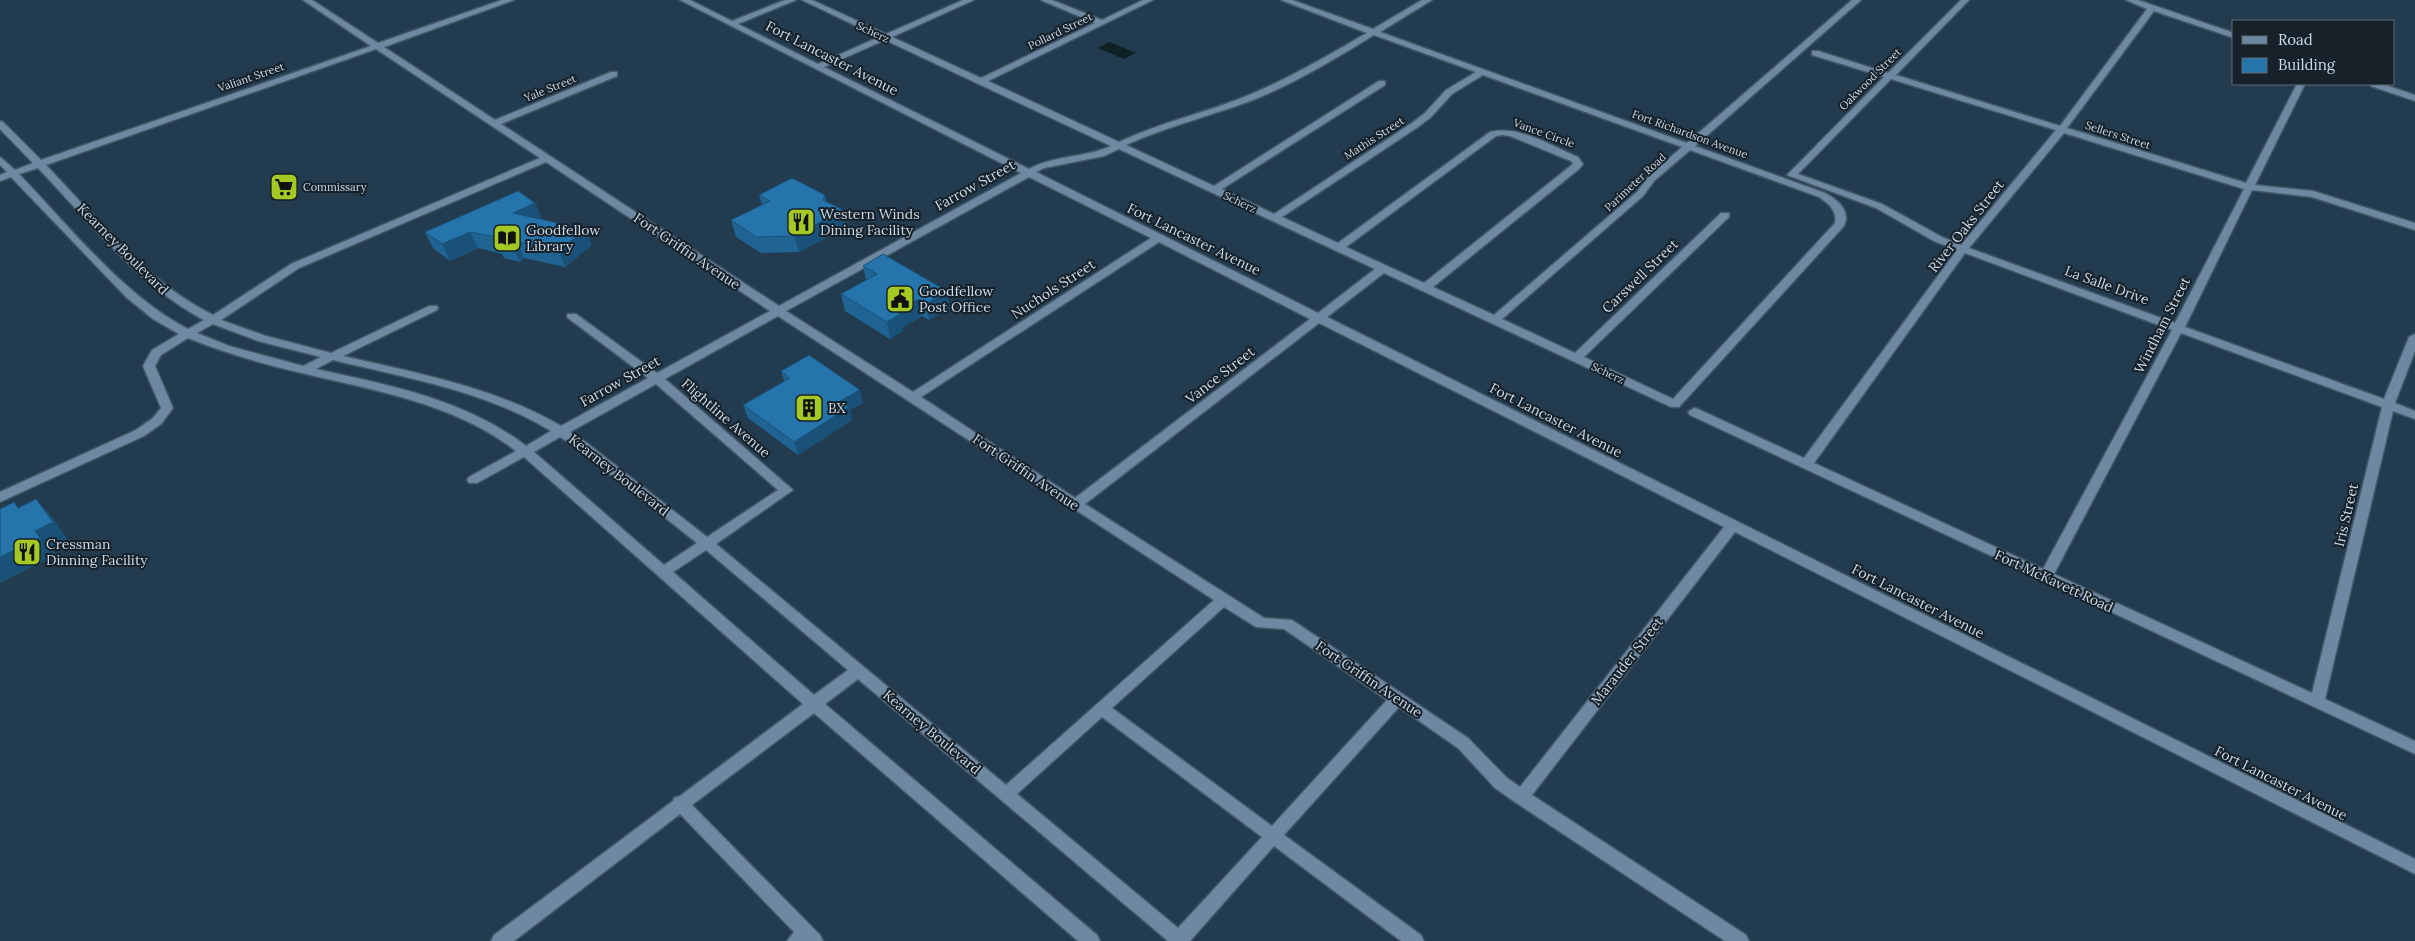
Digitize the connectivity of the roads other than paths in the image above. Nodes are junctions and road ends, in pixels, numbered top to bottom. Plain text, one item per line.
1 (307, 0) edge
2 (510, 0) edge
3 (684, 0) edge
4 (792, 0) edge
5 (806, 0) edge
6 (970, 0) edge
7 (1045, 0) edge
8 (1148, 0) edge
9 (1285, 0) edge
10 (1428, 0) edge
11 (1857, 0) edge
12 (1965, 0) edge
13 (2130, 0) edge
14 (2152, 8) junction
15 (1102, 23) junction
16 (731, 24) junction
17 (1373, 32) junction
18 (2232, 35) edge
19 (885, 37) junction
20 (378, 46) junction
21 (1815, 53) dead end
22 (817, 67) junction
23 (1482, 72) junction
24 (614, 74) dead end
25 (1888, 76) junction
26 (980, 82) junction
27 (1382, 83) dead end
28 (2299, 85) edge
29 (2377, 85) edge
30 (2415, 98) edge
31 (495, 123) junction
32 (0, 124) edge
33 (2062, 129) junction
34 (1118, 146) junction
35 (1690, 147) junction
36 (548, 158) junction
37 (0, 160) edge
38 (40, 164) junction
39 (1028, 173) junction
40 (14, 174) junction
41 (1792, 175) joint
42 (0, 178) edge
43 (2248, 187) junction
44 (1214, 190) junction
45 (1725, 215) dead end
46 (1274, 218) junction
47 (2415, 227) edge
48 (1159, 238) junction
49 (1338, 248) junction
50 (1963, 249) junction
51 (1383, 268) junction
52 (1425, 288) junction
53 (433, 308) dead end
54 (778, 311) junction
55 (572, 316) dead end
56 (1319, 317) junction
57 (213, 320) junction
58 (1495, 320) junction
59 (2179, 327) junction
60 (188, 334) junction
61 (2415, 337) edge
62 (331, 357) junction
63 (1576, 358) junction
64 (304, 370) junction
65 (656, 378) junction
66 (913, 397) junction
67 (1675, 404) joint
68 (2388, 405) junction
69 (1694, 412) dead end
70 (2415, 415) edge
71 (561, 431) junction
72 (525, 451) junction
73 (1806, 464) junction
74 (473, 480) dead end
75 (0, 497) edge
76 (1075, 505) junction
77 (1733, 525) junction
78 (706, 543) junction
79 (663, 572) junction
80 (2045, 576) junction
81 (1223, 600) junction
82 (859, 670) junction
83 (1398, 698) junction
84 (2317, 703) junction
85 (814, 704) junction
86 (1101, 708) junction
87 (2415, 748) edge
88 (1006, 794) junction
89 (1521, 797) junction
90 (680, 804) junction
91 (1273, 836) junction
92 (2415, 867) edge
93 (805, 938) edge
94 (1179, 940) edge
95 (500, 941) edge
96 (1091, 941) edge
97 (1415, 941) edge
98 (1740, 941) edge

1 - 20 street, Fort Griffin Avenue
2 - 20 street, Valiant Street
3 - 16 street, Fort Lancaster Avenue
4 - 16 street
5 - 19 street, Scherz
6 - 19 street
7 - 15 street
8 - 15 street, Pollard Street
9 - 17 street, Fort Richardson Avenue
10 - 17 street, Farrow Street
11 - 35 street, Parimeter Road
12 - 25 street, Oakwood Street
13 - 14 street
14 - 18 street
14 - 33 street, River Oaks Street
15 - 26 street, Pollard Street
16 - 22 street, Fort Lancaster Avenue
17 - 23 street, Fort Richardson Avenue
17 - 34 street, Farrow Street
19 - 22 street
19 - 26 street, Scherz
20 - 31 street, Fort Griffin Avenue
20 - 38 street, Valiant Street
21 - 25 street, Sellers Street
22 - 39 street, Fort Lancaster Avenue
23 - 35 street, Fort Richardson Avenue
23 - 46 street, Mathis Street
24 - 31 street, Yale Street
25 - 33 street, Sellers Street
25 - 41 street, Oakwood Street
26 - 34 street, Scherz
27 - 44 street
28 - 43 street, Windham Street
29 - 30 street
31 - 36 street, Fort Griffin Avenue
32 - 38 street, Kearney Boulevard
33 - 43 street, Sellers Street
33 - 50 street, River Oaks Street
34 - 39 street, Farrow Street
34 - 44 street, Scherz
35 - 58 street, Parimeter Road
35 - 67 street, Fort Richardson Avenue
36 - 54 street, Fort Griffin Avenue
36 - 57 street
37 - 40 street, Kearney Boulevard
38 - 40 street, Valiant Street
38 - 57 street, Kearney Boulevard
39 - 48 street, Fort Lancaster Avenue
39 - 54 street, Farrow Street
40 - 42 street, Valiant Street
40 - 60 street, Kearney Boulevard
41 - 50 street, La Salle Drive
43 - 47 street, Sellers Street
43 - 59 street, Windham Street
44 - 46 street, Scherz
45 - 63 street, Carswell Street
46 - 49 street, Scherz
48 - 56 street, Fort Lancaster Avenue
48 - 66 street, Nuchols Street
49 - 51 street, Scherz
49 - 52 street, Vance Circle
50 - 59 street, La Salle Drive
50 - 73 street, River Oaks Street
51 - 52 street, Scherz
51 - 56 street, Vance Street
52 - 58 street, Scherz
53 - 62 street
54 - 65 street, Farrow Street
54 - 66 street, Fort Griffin Avenue
55 - 65 street, Flightline Avenue
56 - 76 street, Vance Street
56 - 77 street, Fort Lancaster Avenue
57 - 60 street
57 - 62 street, Kearney Boulevard
58 - 63 street, Scherz
59 - 68 street, La Salle Drive
59 - 80 street, Windham Street
60 - 64 street, Kearney Boulevard
60 - 75 street
61 - 68 street, Iris Street
62 - 64 street
62 - 71 street, Kearney Boulevard
63 - 67 street, Scherz
64 - 72 street, Kearney Boulevard
65 - 71 street, Farrow Street
65 - 78 street, Flightline Avenue
66 - 76 street, Fort Griffin Avenue
68 - 70 street, La Salle Drive
68 - 84 street, Iris Street
69 - 73 street, Fort McKavett Road
71 - 72 street, Farrow Street
71 - 78 street, Kearney Boulevard
72 - 74 street, Farrow Street
72 - 79 street, Kearney Boulevard
73 - 80 street, Fort McKavett Road
76 - 81 street, Fort Griffin Avenue
77 - 89 street, Marauder Street
77 - 92 street, Fort Lancaster Avenue
78 - 79 street
78 - 82 street, Kearney Boulevard
79 - 85 street, Kearney Boulevard
80 - 84 street, Fort McKavett Road
81 - 83 street, Fort Griffin Avenue
81 - 86 street
82 - 85 street
82 - 88 street, Kearney Boulevard
83 - 89 street, Fort Griffin Avenue
83 - 91 street
84 - 87 street, Fort McKavett Road
85 - 90 street
85 - 96 street, Kearney Boulevard
86 - 88 street
86 - 91 street
88 - 94 street, Kearney Boulevard
89 - 98 street, Fort Griffin Avenue
90 - 93 street
90 - 95 street
91 - 94 street
91 - 97 street

